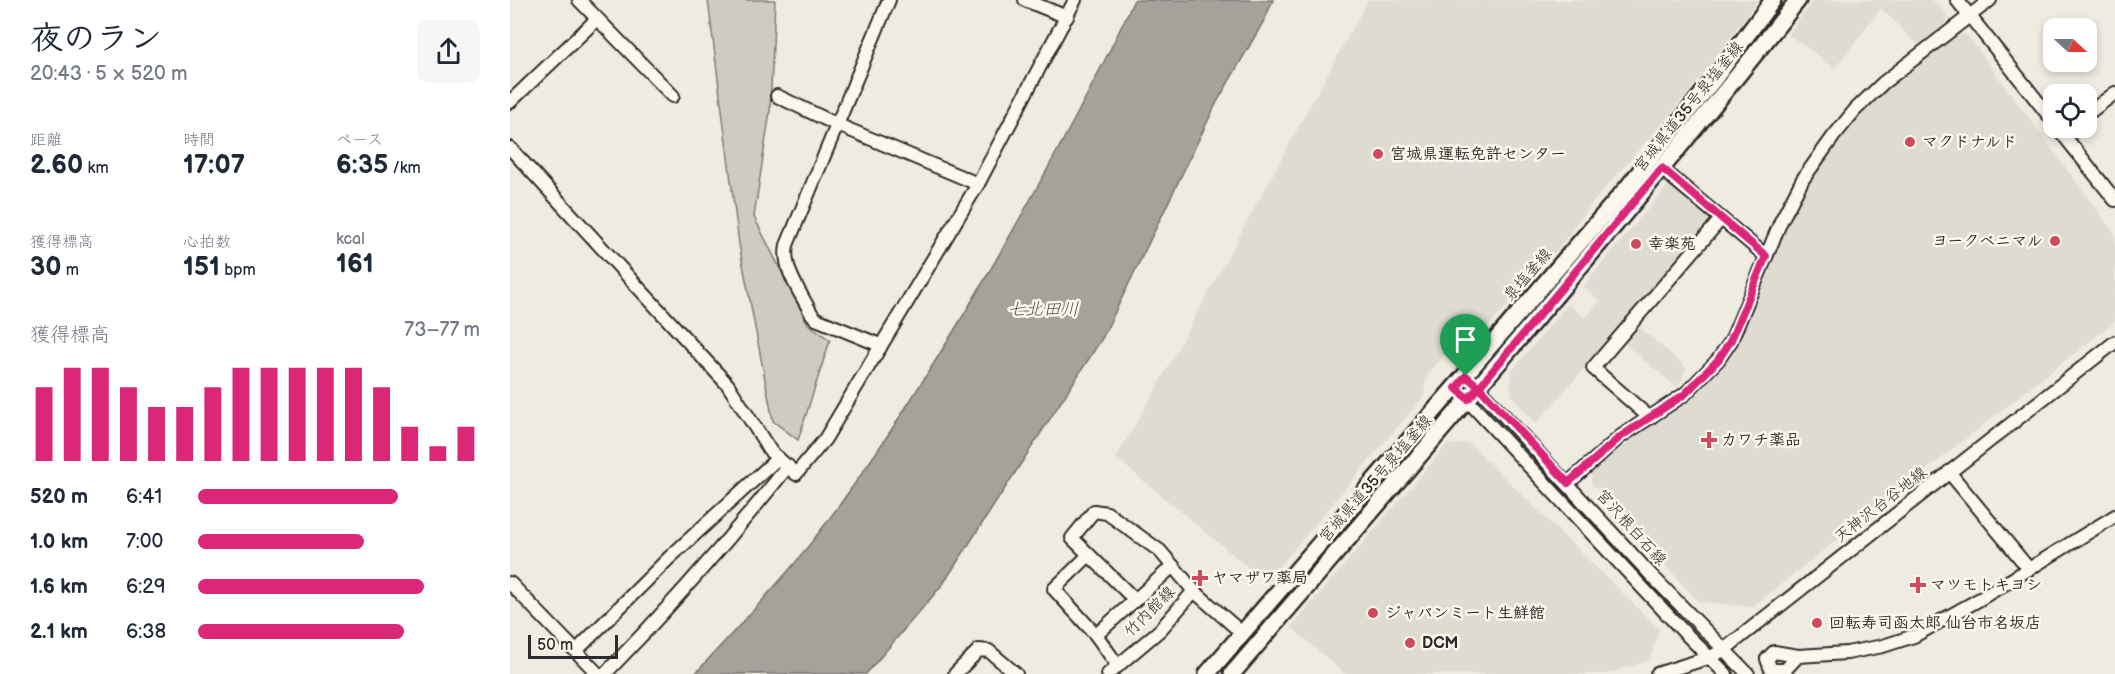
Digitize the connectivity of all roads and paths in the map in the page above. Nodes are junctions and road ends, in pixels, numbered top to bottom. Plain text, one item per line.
1 (579, 0) edge
2 (890, 0) edge
3 (1025, 0) edge
4 (1075, 0) edge
5 (1773, 0) edge
6 (1798, 0) edge
7 (1957, 0) edge
8 (1990, 0) edge
9 (1970, 16) junction
10 (1067, 17) junction
11 (597, 19) junction
12 (2115, 93) edge
13 (673, 96) dead end
14 (777, 96) dead end
15 (510, 102) edge
16 (2097, 107) edge
17 (2043, 108) edge
18 (838, 125) junction
19 (2070, 138) edge
20 (510, 148) edge
21 (1662, 168) junction
22 (978, 184) junction
23 (2115, 200) edge
24 (1721, 219) junction
25 (1766, 256) junction
26 (2115, 342) edge
27 (880, 348) junction
28 (1466, 376) junction
29 (1479, 387) junction
30 (1456, 388) junction
31 (1468, 399) junction
32 (1650, 418) junction
33 (778, 458) junction
34 (788, 466) junction
35 (1949, 472) junction
36 (1568, 483) junction
37 (2115, 516) edge
38 (1089, 555) junction
39 (1173, 566) junction
40 (2029, 569) junction
41 (510, 583) edge
42 (1194, 591) junction
43 (1135, 600) junction
44 (1242, 633) junction
45 (1096, 635) junction
46 (1725, 649) junction
47 (576, 651) junction
48 (1798, 656) dead end
49 (1711, 657) junction
50 (1113, 670) edge
51 (1671, 672) edge
52 (1012, 673) edge
53 (598, 674) edge
54 (605, 674) edge
55 (955, 674) edge
56 (1207, 674) edge
57 (1232, 674) edge
58 (1657, 674) edge
59 (1726, 674) edge
60 (1748, 674) edge

1 - 11 street
2 - 18 street
3 - 10 street
4 - 10 street
5 - 28 main road, 泉塩釜線
6 - 21 main road, 宮城県道35号泉塩釜線
7 - 9 street
8 - 9 street
9 - 17 street
9 - 25 street
10 - 22 street
11 - 13 street
11 - 15 street
12 - 16 street
14 - 18 street
18 - 22 street
18 - 27 street
19 - 23 street
20 - 33 street
21 - 24 street
21 - 29 main road, 宮城県道35号泉塩釜線
22 - 27 street
24 - 25 street
24 - 32 street
25 - 32 street
26 - 35 street, 天神沢台谷地線
27 - 34 street
28 - 29 street, 宮沢根白石線
28 - 30 main road, 泉塩釜線
29 - 31 main road, 宮城県道35号泉塩釜線
29 - 36 street, 宮沢根白石線
30 - 31 street
30 - 44 main road, 泉塩釜線
31 - 49 street
31 - 57 main road, 宮城県道35号泉塩釜線
32 - 36 street
33 - 34 street
33 - 47 street
34 - 54 street
35 - 40 street
35 - 46 street, 天神沢台谷地線
36 - 46 street, 宮沢根白石線
37 - 40 street
38 - 39 street
38 - 43 street
38 - 45 street
39 - 42 street
39 - 43 street
40 - 48 street
41 - 47 street
42 - 44 street, 竹内館線
42 - 50 street, 竹内館線
43 - 45 street
44 - 56 main road, 泉塩釜線
45 - 50 street
46 - 49 street, 天神沢台谷地線
46 - 60 street, 宮沢根白石線
47 - 53 street
49 - 51 street, 天神沢台谷地線
49 - 59 street
51 - 58 street, 天神沢台谷地線
52 - 55 street

